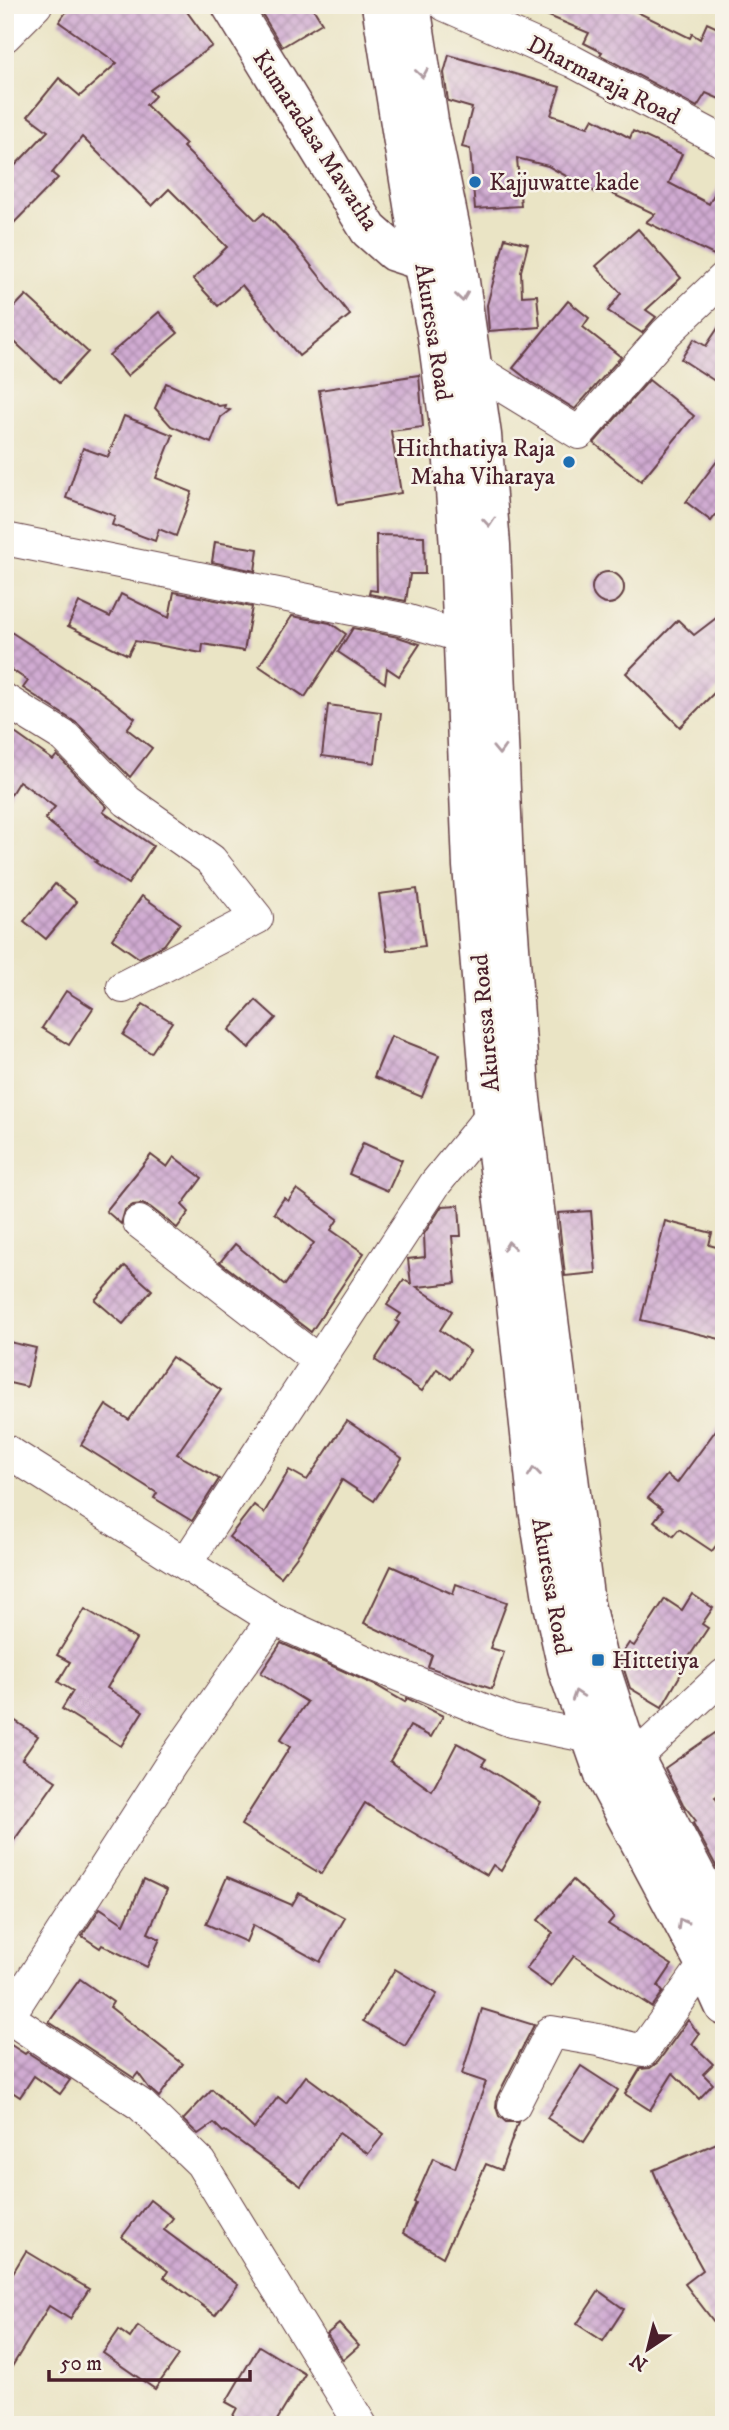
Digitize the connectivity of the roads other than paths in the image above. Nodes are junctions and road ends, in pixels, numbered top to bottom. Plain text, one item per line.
1 (36, 5) edge
2 (231, 5) edge
3 (381, 5) edge
4 (411, 5) edge
5 (444, 5) edge
6 (5, 36) edge
7 (724, 142) edge
8 (439, 258) junction
9 (724, 278) edge
10 (471, 366) junction
11 (5, 539) edge
12 (463, 637) junction
13 (5, 700) edge
14 (488, 865) junction
15 (123, 987) dead end
16 (492, 1114) junction
17 (139, 1222) dead end
18 (318, 1361) junction
19 (5, 1450) edge
20 (186, 1563) junction
21 (273, 1619) junction
22 (724, 1675) edge
23 (616, 1743) junction
24 (724, 1928) edge
25 (705, 1964) junction
26 (724, 2006) edge
27 (7, 2018) edge
28 (514, 2105) dead end
29 (361, 2425) edge

1 - 6 street
2 - 8 main road, Kumaradasa Mawatha
3 - 8 main road, Akuressa Road
4 -> 8 main road, Akuressa Road
5 - 7 street, Dharmaraja Road
8 -> 10 main road, Akuressa Road
8 - 12 main road, Akuressa Road
9 - 10 street
10 -> 14 main road, Akuressa Road
11 - 12 street
12 - 14 main road, Akuressa Road
13 - 15 street
14 - 16 main road, Akuressa Road
14 - 23 main road, Akuressa Road
16 - 18 street
23 -> 16 main road, Akuressa Road
17 - 18 street
18 - 20 street
19 - 20 street
20 - 21 street
21 - 23 street
21 - 27 street
22 - 23 street
23 - 24 main road, Akuressa Road
25 -> 23 main road, Akuressa Road
25 - 26 main road, Akuressa Road
25 - 28 street
27 - 29 street

